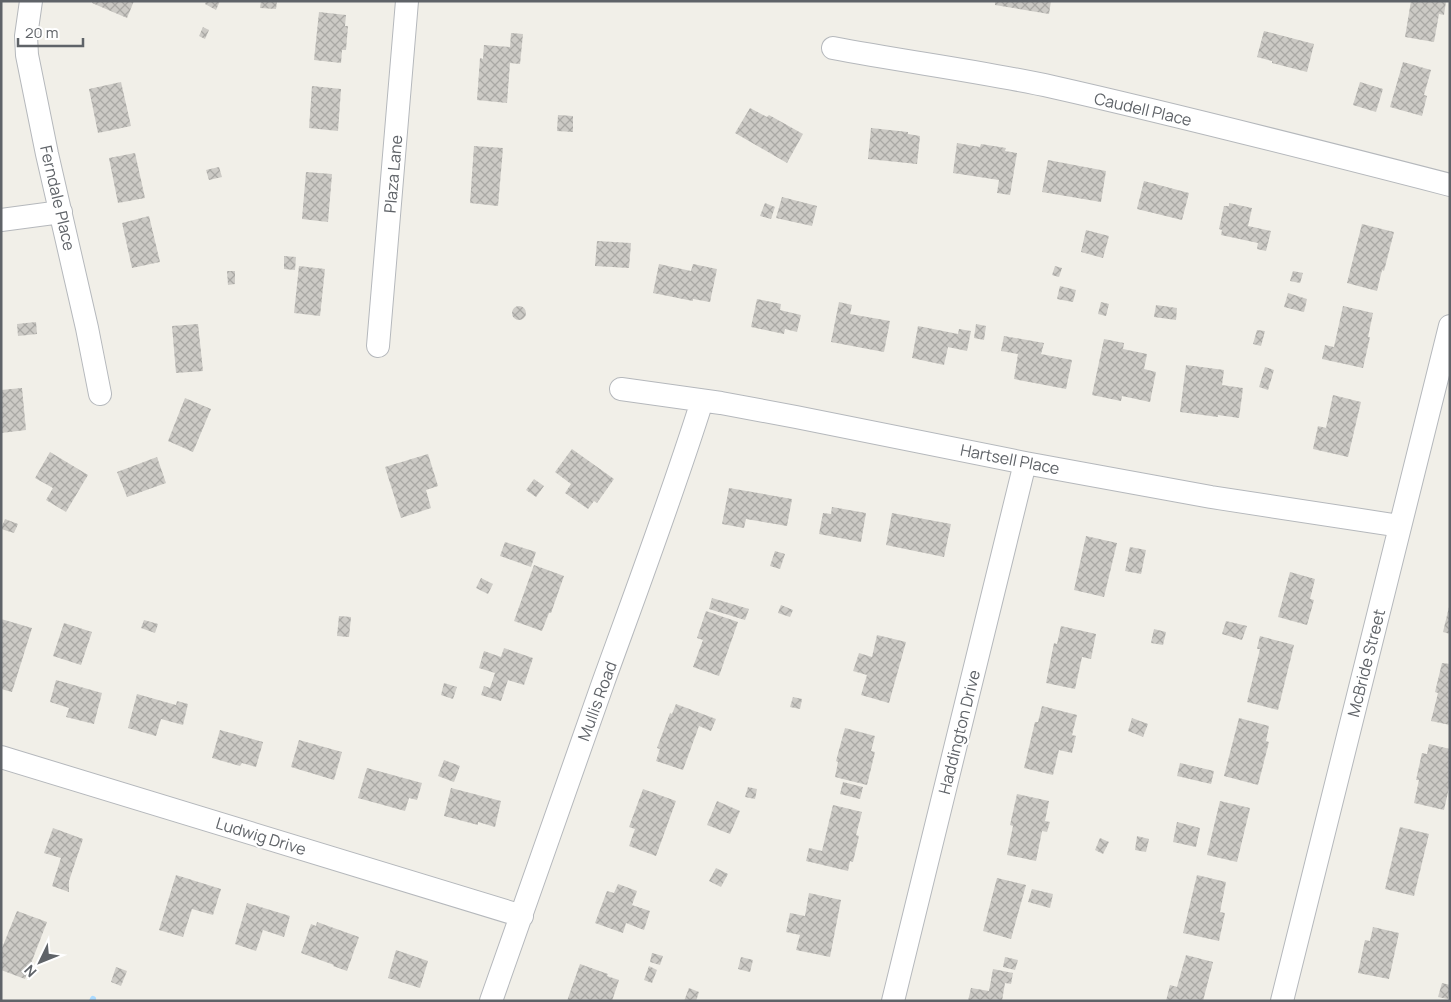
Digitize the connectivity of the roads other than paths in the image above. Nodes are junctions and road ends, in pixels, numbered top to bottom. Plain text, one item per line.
1 (31, 1) edge
2 (407, 1) edge
3 (833, 48) dead end
4 (1450, 185) edge
5 (61, 212) junction
6 (1, 220) edge
7 (1450, 326) edge
8 (378, 346) dead end
9 (621, 388) dead end
10 (100, 394) dead end
11 (702, 401) junction
12 (1025, 463) junction
13 (1400, 526) junction
14 (1, 757) edge
15 (522, 916) junction
16 (491, 1001) edge
17 (893, 1001) edge
18 (1282, 1001) edge

1 - 5 street, Ferndale Place
2 - 8 street, Plaza Lane
3 - 4 street, Caudell Place
5 - 6 street
5 - 10 street, Ferndale Place
7 - 13 street, McBride Street
9 - 11 street, Hartsell Place
11 - 12 street, Hartsell Place
11 - 15 street, Mullis Road
12 - 13 street, Hartsell Place
12 - 17 street, Haddington Drive
13 - 18 street, McBride Street
14 - 15 street, Ludwig Drive
15 - 16 street, Mullis Road

